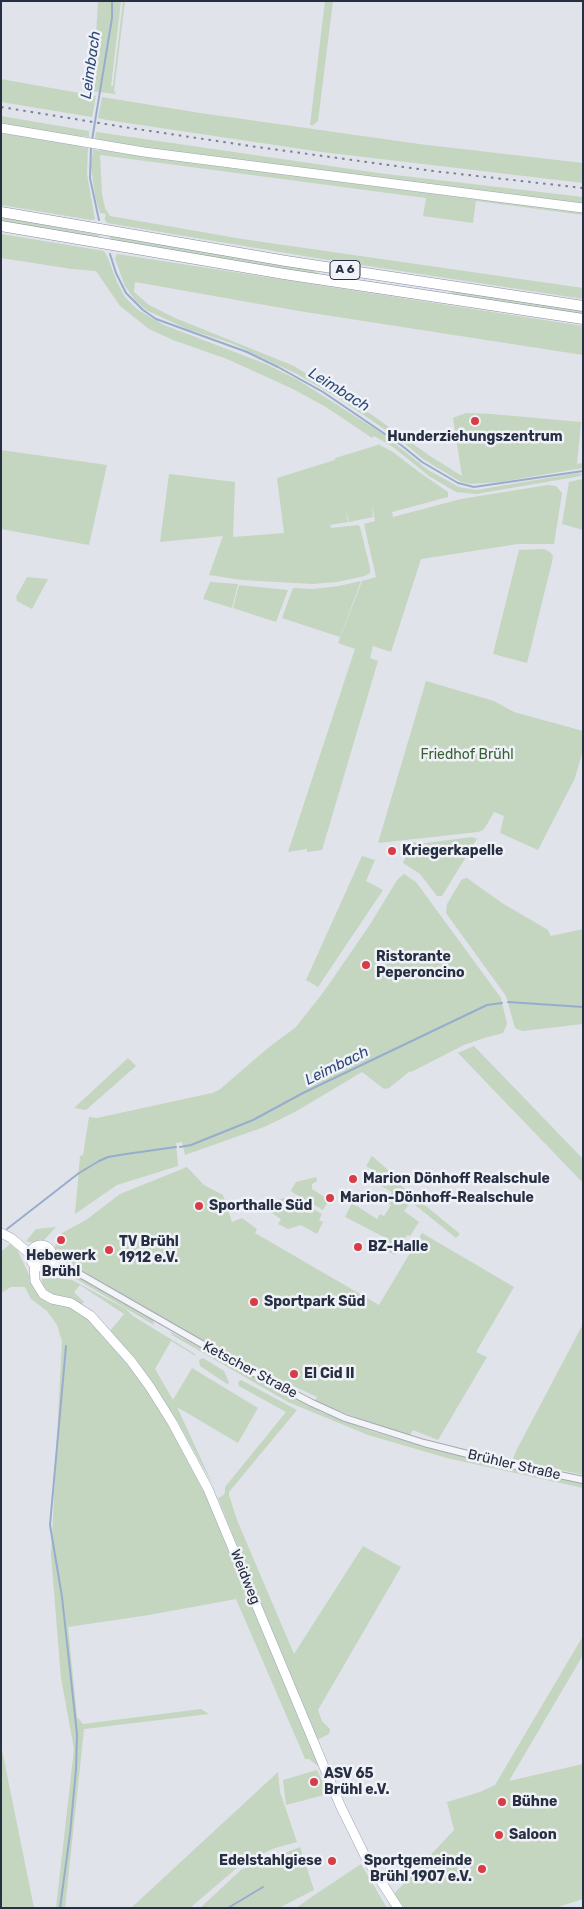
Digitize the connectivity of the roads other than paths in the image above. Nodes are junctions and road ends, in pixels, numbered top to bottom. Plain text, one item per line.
1 (1, 128) edge
2 (583, 208) edge
3 (1, 212) edge
4 (1, 226) edge
5 (583, 306) edge
6 (583, 319) edge
7 (6, 1235) edge
8 (32, 1250) junction
9 (45, 1262) junction
10 (446, 1449) joint
11 (583, 1480) edge
12 (398, 1908) edge

1 - 2 main road
3 - 5 highway, A 6
4 - 6 highway, A 6
7 - 8 main road
8 - 9 main road
8 - 9 main road
9 - 10 street, Ketscher Straße
9 - 12 main road, Weidweg
10 - 11 street, Brühler Straße

